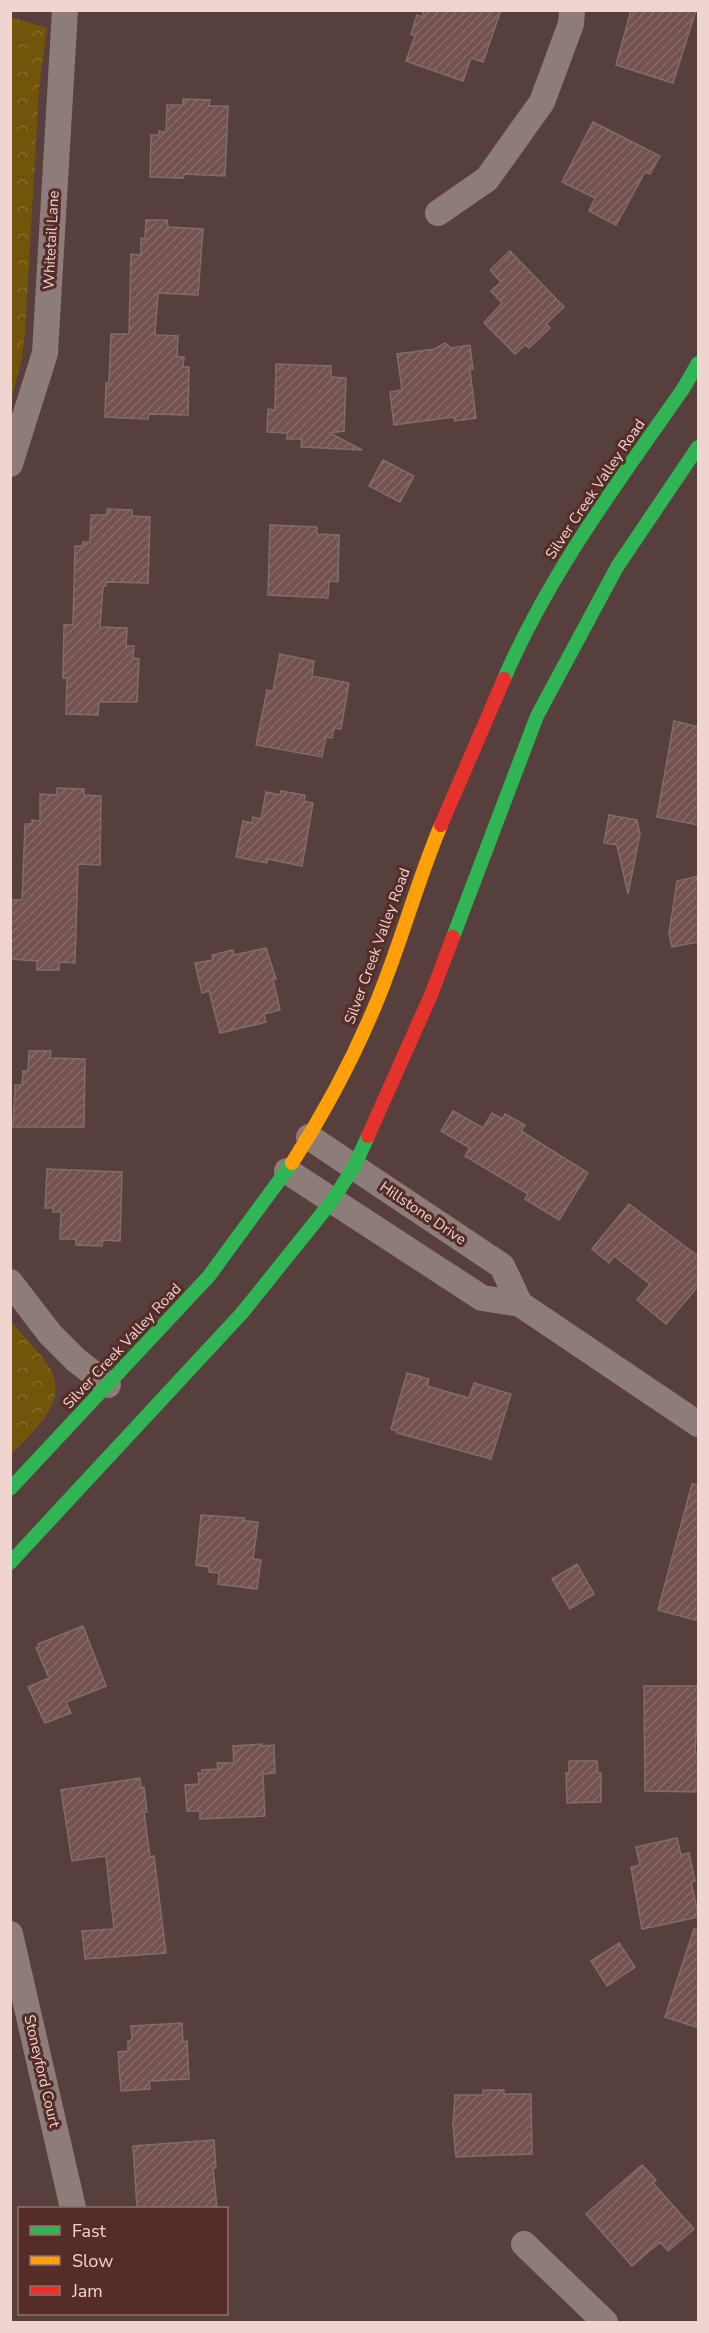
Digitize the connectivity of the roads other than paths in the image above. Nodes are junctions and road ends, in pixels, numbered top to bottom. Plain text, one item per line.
1 (65, 10) edge
2 (573, 10) edge
3 (438, 213) dead end
4 (699, 363) edge
5 (699, 447) edge
6 (10, 464) edge
7 (309, 1137) junction
8 (354, 1167) junction
9 (287, 1171) junction
10 (332, 1201) junction
11 (10, 1282) edge
12 (520, 1304) junction
13 (108, 1385) junction
14 (699, 1424) edge
15 (10, 1490) edge
16 (10, 1563) edge
17 (10, 1934) edge
18 (73, 2207) edge
19 (524, 2244) dead end
20 (605, 2322) edge

1 - 6 street, Whitetail Lane
2 - 3 street
4 - 7 main road, Silver Creek Valley Road
5 - 8 main road
7 - 8 street, Hillstone Drive
7 - 9 main road, Silver Creek Valley Road
8 - 10 main road
8 - 12 street, Hillstone Drive
9 - 10 street
9 - 13 main road, Silver Creek Valley Road
10 - 12 street
10 - 16 main road
11 - 13 street
12 - 14 street
13 - 15 main road, Silver Creek Valley Road
17 - 18 street, Stoneyford Court
19 - 20 street

